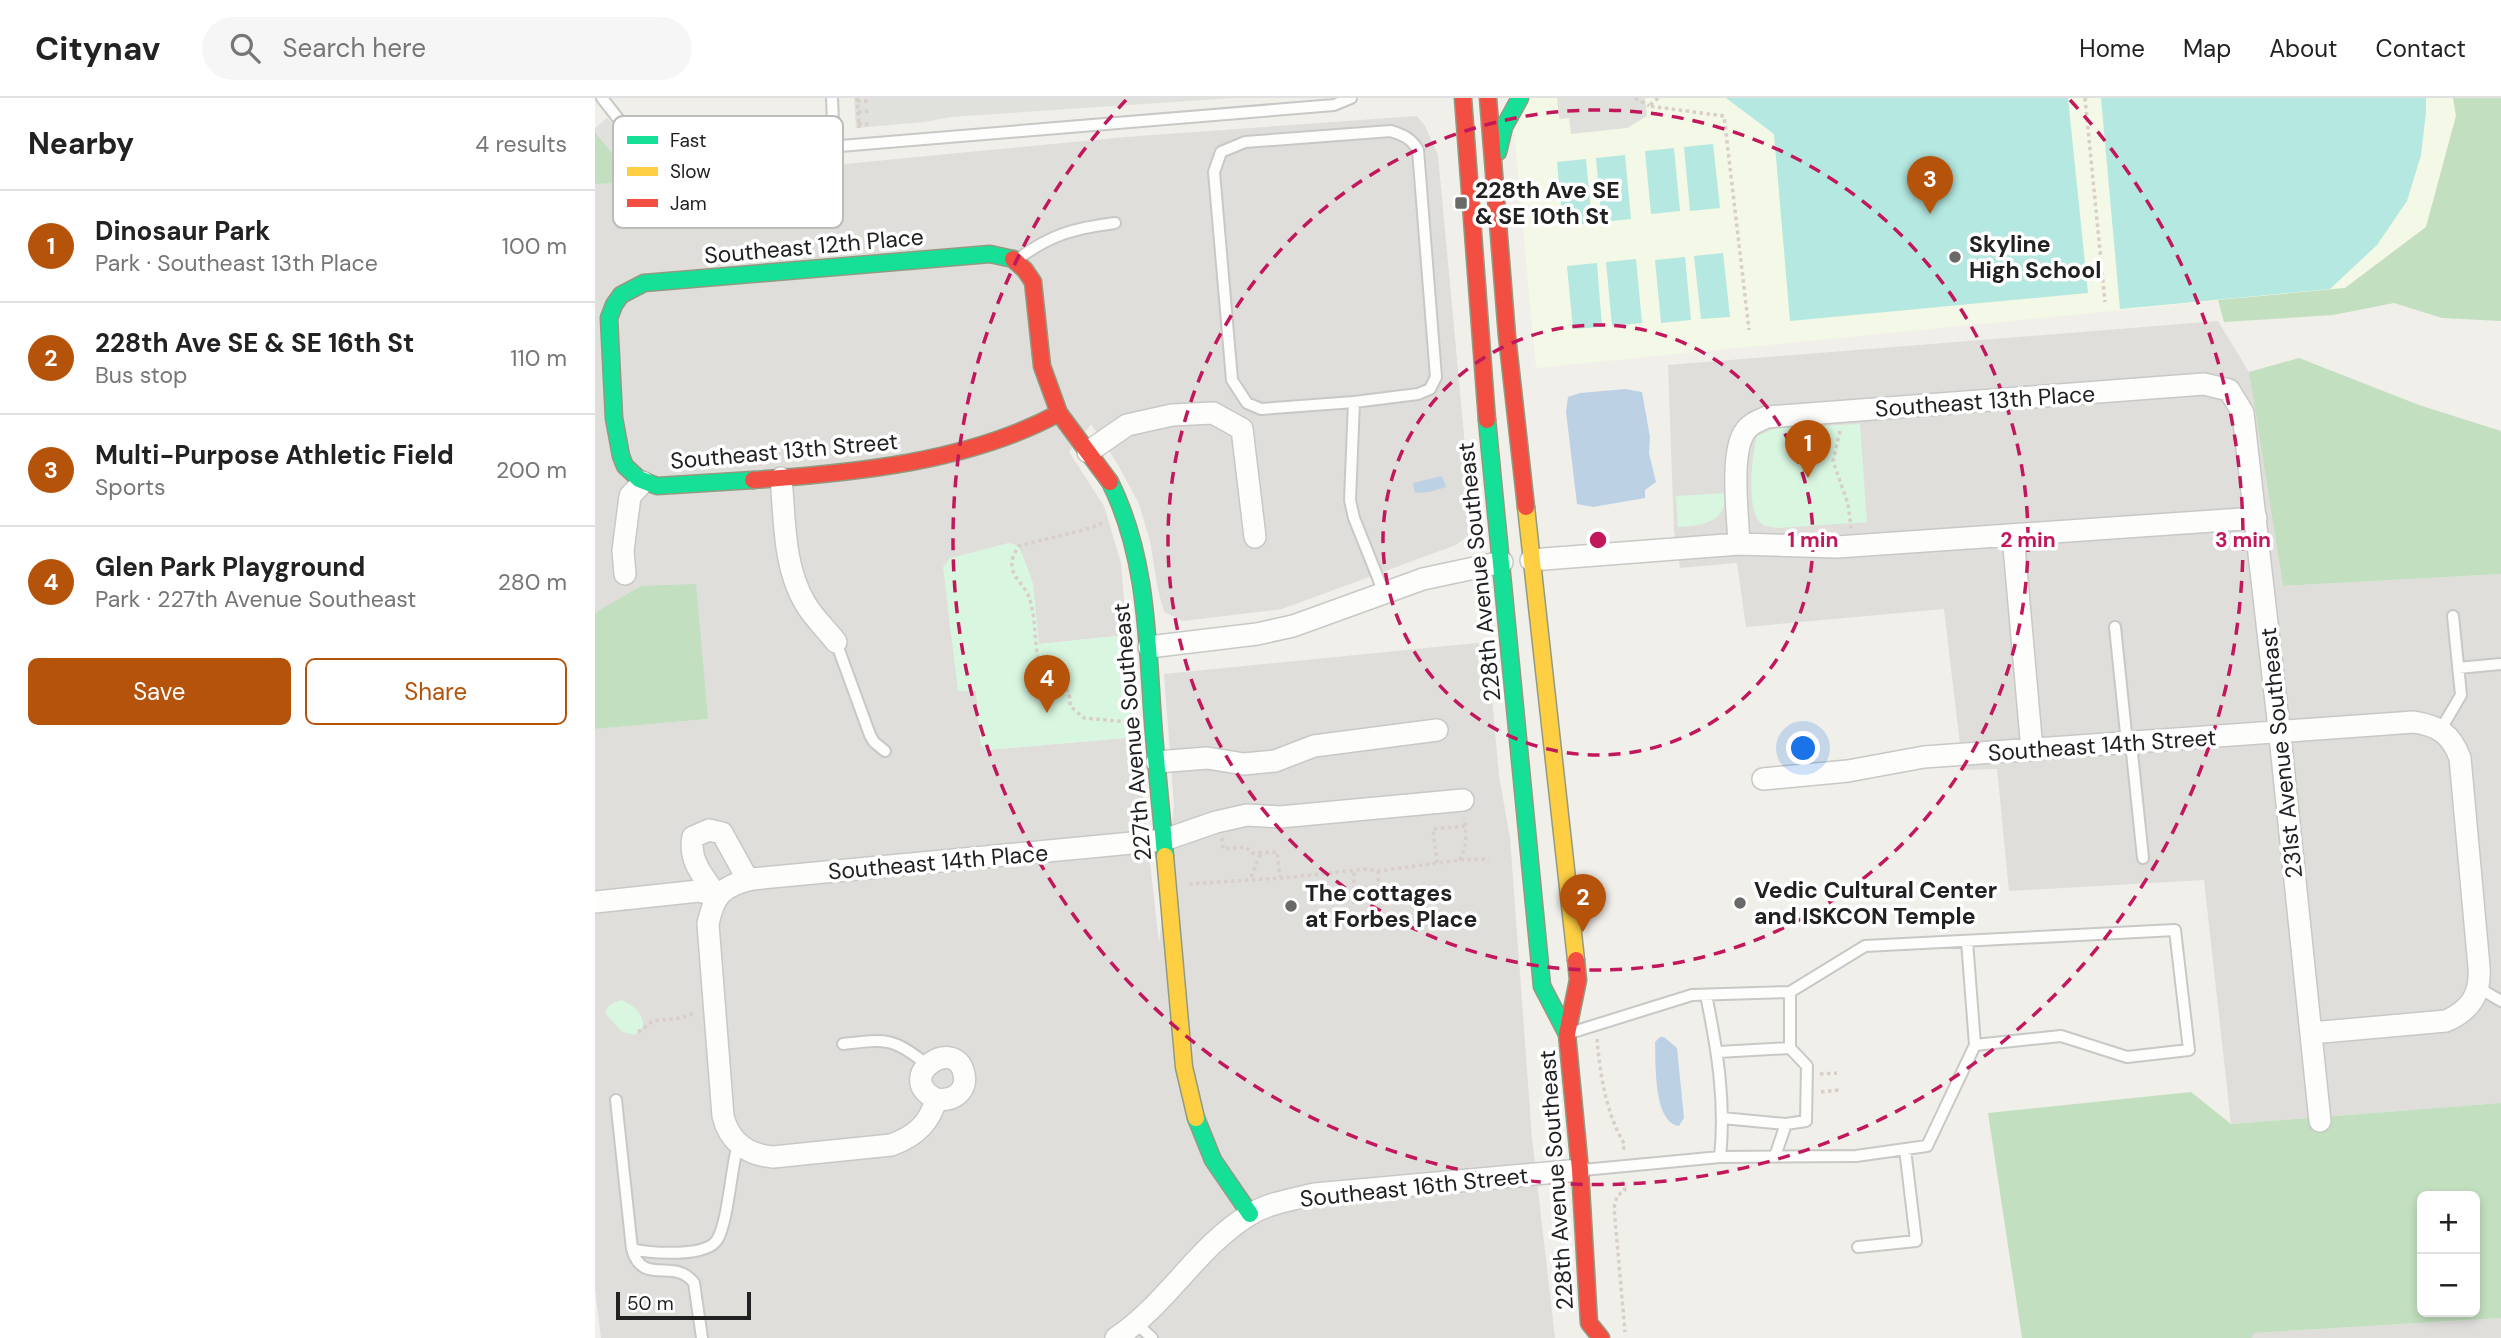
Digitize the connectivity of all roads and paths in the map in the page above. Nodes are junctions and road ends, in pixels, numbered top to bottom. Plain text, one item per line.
1 (602, 98) edge
2 (832, 98) edge
3 (1351, 98) edge
4 (1463, 98) edge
5 (1488, 98) edge
6 (1520, 98) edge
7 (1635, 98) edge
8 (1658, 98) edge
9 (2085, 98) edge
10 (857, 100) edge
11 (870, 101) dead end
12 (1649, 106) junction
13 (870, 111) dead end
14 (858, 112) junction
15 (616, 116) edge
16 (833, 116) edge
17 (871, 124) dead end
18 (843, 146) edge
19 (1494, 173) junction
20 (1115, 223) dead end
21 (1016, 260) junction
22 (2105, 302) dead end
23 (602, 325) edge
24 (1749, 330) dead end
25 (2229, 390) joint
26 (1354, 402) junction
27 (1841, 411) junction
28 (1059, 413) junction
29 (1517, 431) junction
30 (1088, 452) junction
31 (781, 478) junction
32 (638, 479) junction
33 (1125, 512) junction
34 (2256, 518) junction
35 (1839, 527) dead end
36 (2013, 535) junction
37 (1851, 536) junction
38 (1255, 537) dead end
39 (1739, 544) junction
40 (1531, 560) junction
41 (1502, 562) junction
42 (625, 574) dead end
43 (1384, 593) junction
44 (2453, 616) dead end
45 (2115, 627) dead end
46 (836, 642) joint
47 (1149, 647) junction
48 (1541, 649) junction
49 (2501, 664) edge
50 (2458, 668) junction
51 (1152, 708) junction
52 (2441, 729) junction
53 (1437, 730) dead end
54 (2279, 732) junction
55 (2129, 743) junction
56 (2032, 750) junction
57 (885, 751) dead end
58 (1157, 762) junction
59 (1763, 779) dead end
60 (1463, 800) joint
61 (1216, 822) junction
62 (1465, 826) junction
63 (1164, 841) junction
64 (1261, 853) junction
65 (2143, 858) dead end
66 (1489, 859) dead end
67 (1460, 860) junction
68 (1437, 863) junction
69 (1354, 871) junction
70 (1378, 871) junction
71 (1280, 877) junction
72 (1251, 878) junction
73 (748, 880) junction
74 (1188, 884) dead end
75 (717, 897) junction
76 (595, 902) edge
77 (1354, 904) dead end
78 (1379, 911) dead end
79 (1967, 941) junction
80 (1790, 992) junction
81 (1706, 995) junction
82 (2474, 998) junction
83 (2501, 1001) edge
84 (715, 1012) junction
85 (638, 1032) dead end
86 (2311, 1032) junction
87 (1567, 1034) junction
88 (843, 1044) dead end
89 (1975, 1045) junction
90 (1790, 1048) junction
91 (1718, 1052) junction
92 (927, 1065) junction
93 (1837, 1073) dead end
94 (1820, 1074) dead end
95 (1839, 1090) dead end
96 (1821, 1092) dead end
97 (616, 1100) dead end
98 (936, 1100) junction
99 (1722, 1118) junction
100 (2320, 1121) dead end
101 (1786, 1124) junction
102 (743, 1148) junction
103 (1905, 1149) junction
104 (1775, 1156) junction
105 (1720, 1157) junction
106 (1580, 1170) junction
107 (1622, 1184) dead end
108 (1250, 1214) junction
109 (1858, 1247) dead end
110 (632, 1249) junction
111 (1136, 1323) junction
112 (1589, 1323) junction
113 (702, 1338) edge
114 (1116, 1338) edge
115 (1152, 1338) edge
116 (1581, 1338) edge
117 (1601, 1338) edge
118 (1625, 1338) edge

1 - 15 lane
2 - 16 lane
3 - 18 lane
4 - 41 main road, 228th Avenue Southeast
5 - 19 main road, 228th Avenue Southeast
6 - 19 main road
7 - 12 path
8 - 12 path
9 - 22 path
10 - 11 path
10 - 14 path
12 - 24 path
13 - 14 path
14 - 17 path
19 - 29 main road, 228th Avenue Southeast
20 - 21 lane
21 - 23 main road, Southeast 12th Place
21 - 28 main road, 227th Avenue Southeast
23 - 32 main road
25 - 27 street, Southeast 13th Place
25 - 34 street, 231st Avenue Southeast
26 - 26 lane
26 - 43 lane
27 - 37 path
27 - 39 street, Southeast 13th Place
28 - 30 main road, 227th Avenue Southeast
28 - 31 main road, Southeast 13th Street
29 - 40 main road, 228th Avenue Southeast
29 - 41 main road
30 - 33 main road, 227th Avenue Southeast
30 - 38 street
31 - 32 main road, Southeast 13th Street
31 - 46 street
32 - 42 street
33 - 47 main road, 227th Avenue Southeast
33 - 51 path
34 - 36 street
34 - 54 street, 231st Avenue Southeast
35 - 37 path
36 - 37 street
36 - 56 street
37 - 39 street
39 - 40 street
40 - 48 main road, 228th Avenue Southeast
41 - 43 street
41 - 48 main road
41 - 87 main road, 228th Avenue Southeast
43 - 47 street
44 - 50 lane
45 - 55 lane
46 - 57 lane
47 - 51 main road, 227th Avenue Southeast
48 - 87 main road, 228th Avenue Southeast
49 - 50 lane
50 - 52 lane
51 - 58 main road, 227th Avenue Southeast
52 - 54 street, Southeast 14th Street
52 - 82 street
53 - 58 street
54 - 55 street, Southeast 14th Street
54 - 86 street, 231st Avenue Southeast
55 - 56 street, Southeast 14th Street
55 - 65 lane
56 - 59 street, Southeast 14th Street
58 - 63 main road, 227th Avenue Southeast
60 - 61 street, Southeast 14th Place
60 - 62 path
61 - 63 street, Southeast 14th Place
61 - 64 path
62 - 67 path
62 - 68 path
63 - 73 street, Southeast 14th Place
63 - 108 main road, 227th Avenue Southeast
64 - 71 path
64 - 72 path
66 - 67 path
67 - 68 path
68 - 70 path
69 - 70 path
69 - 71 path
69 - 77 path
70 - 78 path
71 - 72 path
72 - 74 path
73 - 75 street, Southeast 14th Place
73 - 75 street
75 - 76 street
75 - 84 street
79 - 80 lane
79 - 89 lane
79 - 89 lane
80 - 81 lane
80 - 90 lane
81 - 87 lane
81 - 91 lane
82 - 83 lane
82 - 86 street
84 - 85 path
84 - 102 street
86 - 100 street, 231st Avenue Southeast
87 - 106 main road, 228th Avenue Southeast
88 - 92 lane
89 - 103 lane
90 - 91 lane
90 - 101 lane
91 - 99 lane
92 - 98 street
92 - 98 street
93 - 94 path
95 - 96 path
97 - 110 lane
98 - 102 street
99 - 101 lane
99 - 105 lane
101 - 104 lane
102 - 110 lane
103 - 104 lane
103 - 109 lane
104 - 105 lane
105 - 106 lane
106 - 108 street, Southeast 16th Street
106 - 112 main road, 228th Avenue Southeast
107 - 118 path
108 - 111 street, Southeast 16th Street
110 - 113 lane
111 - 114 street, Southeast 16th Street
111 - 115 lane
112 - 116 main road, 228th Avenue Southeast
112 - 117 main road, 228th Avenue Southeast

